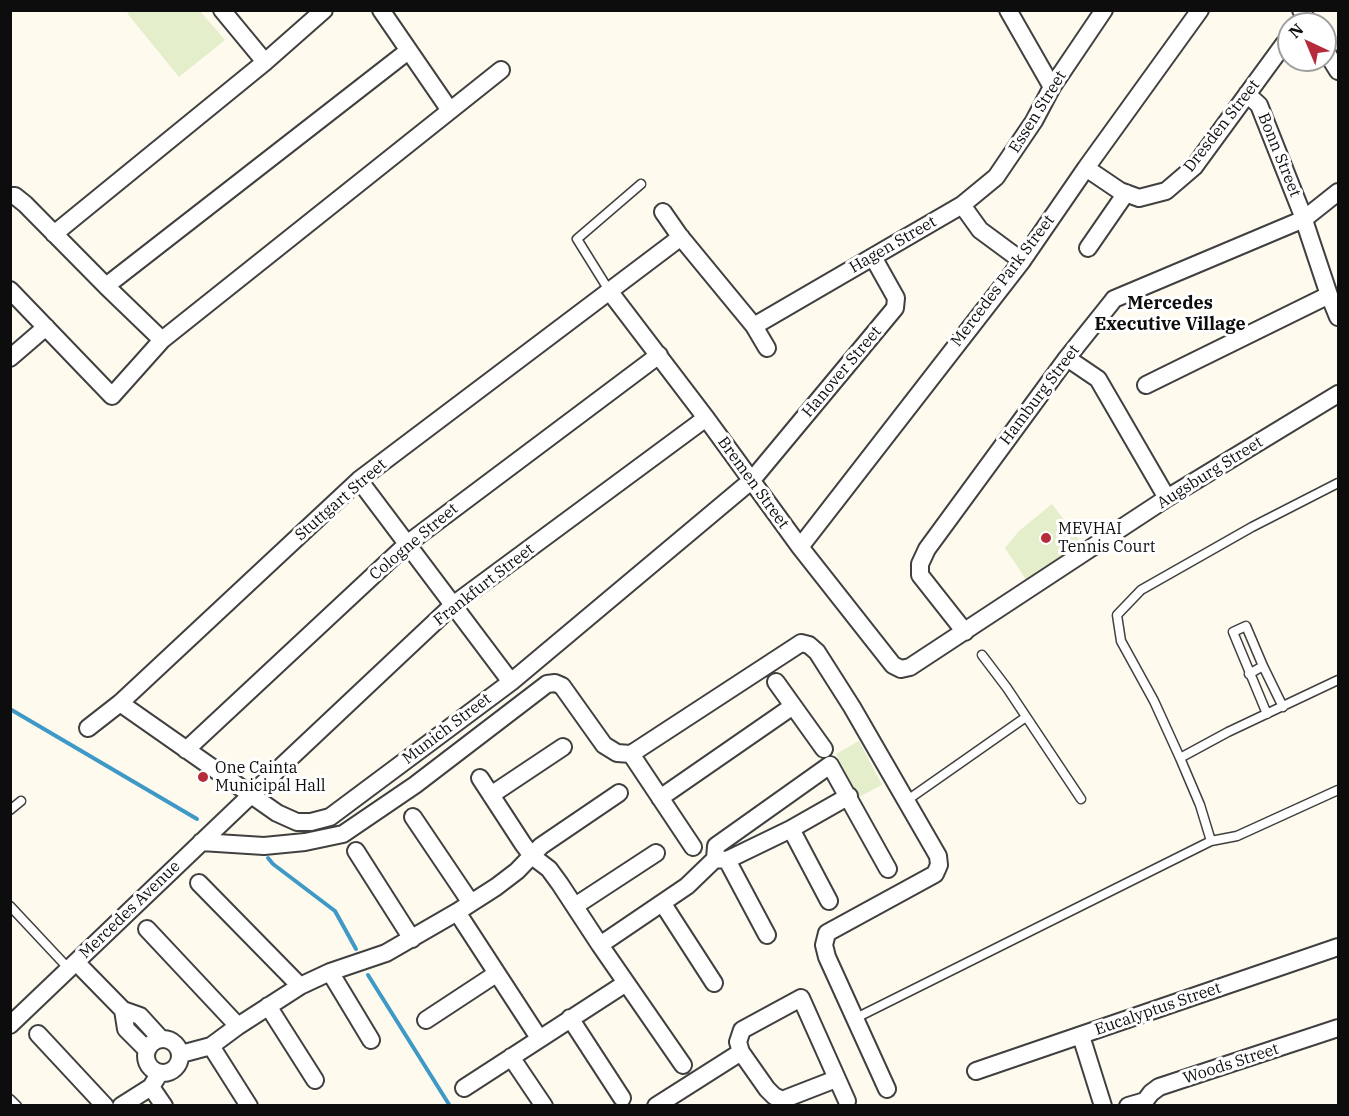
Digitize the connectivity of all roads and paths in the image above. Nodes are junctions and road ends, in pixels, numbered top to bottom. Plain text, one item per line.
1 (222, 10) edge
2 (381, 10) edge
3 (1008, 10) edge
4 (1104, 10) edge
5 (1200, 10) edge
6 (316, 13) edge
7 (408, 51) junction
8 (1277, 53) edge
9 (265, 62) junction
10 (501, 70) dead end
11 (1052, 87) junction
12 (1247, 94) junction
13 (449, 110) junction
14 (1086, 168) junction
15 (641, 184) dead end
16 (1338, 192) edge
17 (1126, 193) junction
18 (10, 196) edge
19 (962, 205) junction
20 (663, 212) dead end
21 (1304, 219) junction
22 (54, 234) junction
23 (681, 237) junction
24 (1088, 248) dead end
25 (873, 257) junction
26 (1022, 261) junction
27 (106, 286) junction
28 (10, 290) edge
29 (610, 292) junction
30 (1329, 295) junction
31 (1338, 317) edge
32 (754, 326) junction
33 (46, 327) junction
34 (162, 340) junction
35 (767, 348) dead end
36 (658, 355) junction
37 (1067, 357) junction
38 (10, 358) edge
39 (1146, 385) dead end
40 (1338, 394) edge
41 (706, 418) junction
42 (359, 480) junction
43 (752, 480) junction
44 (1338, 483) edge
45 (1167, 498) junction
46 (407, 544) junction
47 (800, 547) junction
48 (453, 606) junction
49 (965, 632) junction
50 (982, 655) dead end
51 (1263, 666) junction
52 (901, 669) joint
53 (1250, 674) junction
54 (1338, 680) edge
55 (511, 682) junction
56 (776, 682) dead end
57 (120, 703) junction
58 (793, 706) junction
59 (1282, 707) junction
60 (1267, 714) junction
61 (1026, 717) junction
62 (88, 728) dead end
63 (563, 747) dead end
64 (824, 749) dead end
65 (186, 750) junction
66 (631, 754) junction
67 (1180, 758) junction
68 (480, 778) dead end
69 (1338, 790) edge
70 (619, 793) dead end
71 (250, 795) junction
72 (491, 795) junction
73 (849, 796) junction
74 (660, 798) junction
75 (1081, 799) dead end
76 (21, 801) dead end
77 (906, 801) junction
78 (10, 810) edge
79 (413, 817) dead end
80 (791, 829) junction
81 (1211, 841) junction
82 (201, 842) junction
83 (693, 847) dead end
84 (356, 851) dead end
85 (656, 853) dead end
86 (532, 856) junction
87 (721, 860) junction
88 (888, 869) dead end
89 (199, 883) dead end
90 (829, 901) dead end
91 (663, 904) junction
92 (10, 906) edge
93 (575, 906) junction
94 (464, 908) junction
95 (147, 929) dead end
96 (767, 935) dead end
97 (412, 939) junction
98 (600, 945) junction
99 (1338, 947) edge
100 (72, 966) junction
101 (330, 972) junction
102 (496, 974) junction
103 (626, 983) junction
104 (714, 983) dead end
105 (300, 986) junction
106 (268, 1006) junction
107 (123, 1010) junction
108 (570, 1017) junction
109 (856, 1018) junction
110 (426, 1020) dead end
111 (10, 1026) edge
112 (238, 1026) junction
113 (1338, 1028) edge
114 (38, 1034) dead end
115 (1081, 1036) junction
116 (539, 1038) junction
117 (161, 1039) junction
118 (371, 1040) dead end
119 (211, 1046) junction
120 (147, 1050) junction
121 (741, 1052) junction
122 (181, 1054) junction
123 (511, 1057) junction
124 (683, 1065) dead end
125 (976, 1071) dead end
126 (836, 1079) junction
127 (155, 1080) junction
128 (315, 1080) dead end
129 (464, 1088) dead end
130 (887, 1089) dead end
131 (622, 1098) dead end
132 (10, 1099) edge
133 (847, 1101) dead end
134 (1146, 1103) edge
135 (17, 1106) edge
136 (105, 1106) edge
137 (121, 1106) edge
138 (164, 1106) edge
139 (249, 1106) edge
140 (544, 1106) edge
141 (656, 1106) edge
142 (1103, 1106) edge
143 (1128, 1106) edge

1 - 9 street
2 - 7 street
3 - 11 street
4 - 11 street, Essen Street
5 - 14 street, Mercedes Park Street
6 - 9 street
7 - 13 street
7 - 27 street
8 - 12 street, Dresden Street
9 - 22 street
10 - 13 street
11 - 19 street, Essen Street
12 - 17 street, Dresden Street
12 - 21 street, Bonn Street
13 - 34 street
14 - 17 street
14 - 26 street, Mercedes Park Street
15 - 29 lane
16 - 21 street, Hamburg Street
17 - 24 street
18 - 22 street
19 - 25 street, Hagen Street
19 - 26 street
20 - 23 street
21 - 30 street, Bonn Street
21 - 37 street, Hamburg Street
22 - 27 street
23 - 29 street
23 - 32 street
25 - 32 street, Hagen Street
25 - 43 street, Hanover Street
26 - 47 street, Mercedes Park Street
27 - 34 street
28 - 33 street
29 - 36 street, Bremen Street
29 - 42 street, Stuttgart Street
30 - 31 street, Bonn Street
30 - 39 street
32 - 35 street
33 - 34 street
33 - 38 street
36 - 41 street, Bremen Street
36 - 46 street, Cologne Street
37 - 45 street
37 - 49 street, Hamburg Street
40 - 45 street, Augsburg Street
41 - 43 street, Bremen Street
41 - 48 street, Frankfurt Street
42 - 46 street
42 - 57 street, Stuttgart Street
43 - 47 street, Bremen Street
43 - 55 street, Munich Street
44 - 67 lane
45 - 49 street, Augsburg Street
46 - 48 street
46 - 65 street, Cologne Street
47 - 52 street, Bremen Street
48 - 55 street
48 - 71 street, Frankfurt Street
49 - 52 street, Augsburg Street
50 - 61 lane
51 - 53 lane
51 - 53 lane
51 - 59 lane
53 - 60 lane
54 - 59 lane
55 - 71 street, Munich Street
56 - 58 street
57 - 62 street, Stuttgart Street
57 - 65 street, Munich Street
58 - 64 street
58 - 74 street
59 - 60 lane
60 - 67 lane
61 - 75 lane
61 - 77 lane
63 - 72 street
65 - 71 street, Munich Street
66 - 74 street
66 - 77 street
66 - 82 street
67 - 81 lane
68 - 72 street
69 - 81 lane
70 - 86 street
71 - 82 street, Mercedes Avenue
72 - 86 street
73 - 80 street
73 - 87 street
73 - 88 street
74 - 83 street
76 - 78 lane
77 - 109 street
79 - 94 street
80 - 87 street
80 - 90 street
81 - 109 lane
82 - 100 street, Mercedes Avenue
84 - 97 street
85 - 93 street
86 - 93 street
86 - 94 street
87 - 91 street
87 - 96 street
89 - 105 street
91 - 98 street
91 - 104 street
92 - 100 lane
93 - 98 street
94 - 97 street
94 - 102 street
95 - 112 street
97 - 101 street
98 - 103 street
99 - 115 street, Eucalyptus Street
100 - 107 street
100 - 111 street, Mercedes Avenue
101 - 105 street
101 - 118 street
102 - 110 street
102 - 116 street
103 - 108 street
103 - 124 street
105 - 106 street
106 - 112 street
106 - 128 street
107 - 117 street
107 - 120 street
108 - 116 street
108 - 131 street
109 - 130 street
112 - 119 street
113 - 134 street, Woods Street
114 - 136 street
115 - 125 street, Eucalyptus Street
115 - 142 street
116 - 123 street
117 - 120 street
117 - 122 street
119 - 122 street
119 - 139 street
120 - 127 street
121 - 126 street
121 - 126 street
121 - 141 street
122 - 127 street
123 - 129 street
123 - 140 street
126 - 133 street
127 - 137 street
127 - 138 street
132 - 135 lane
134 - 143 street, Woods Street

